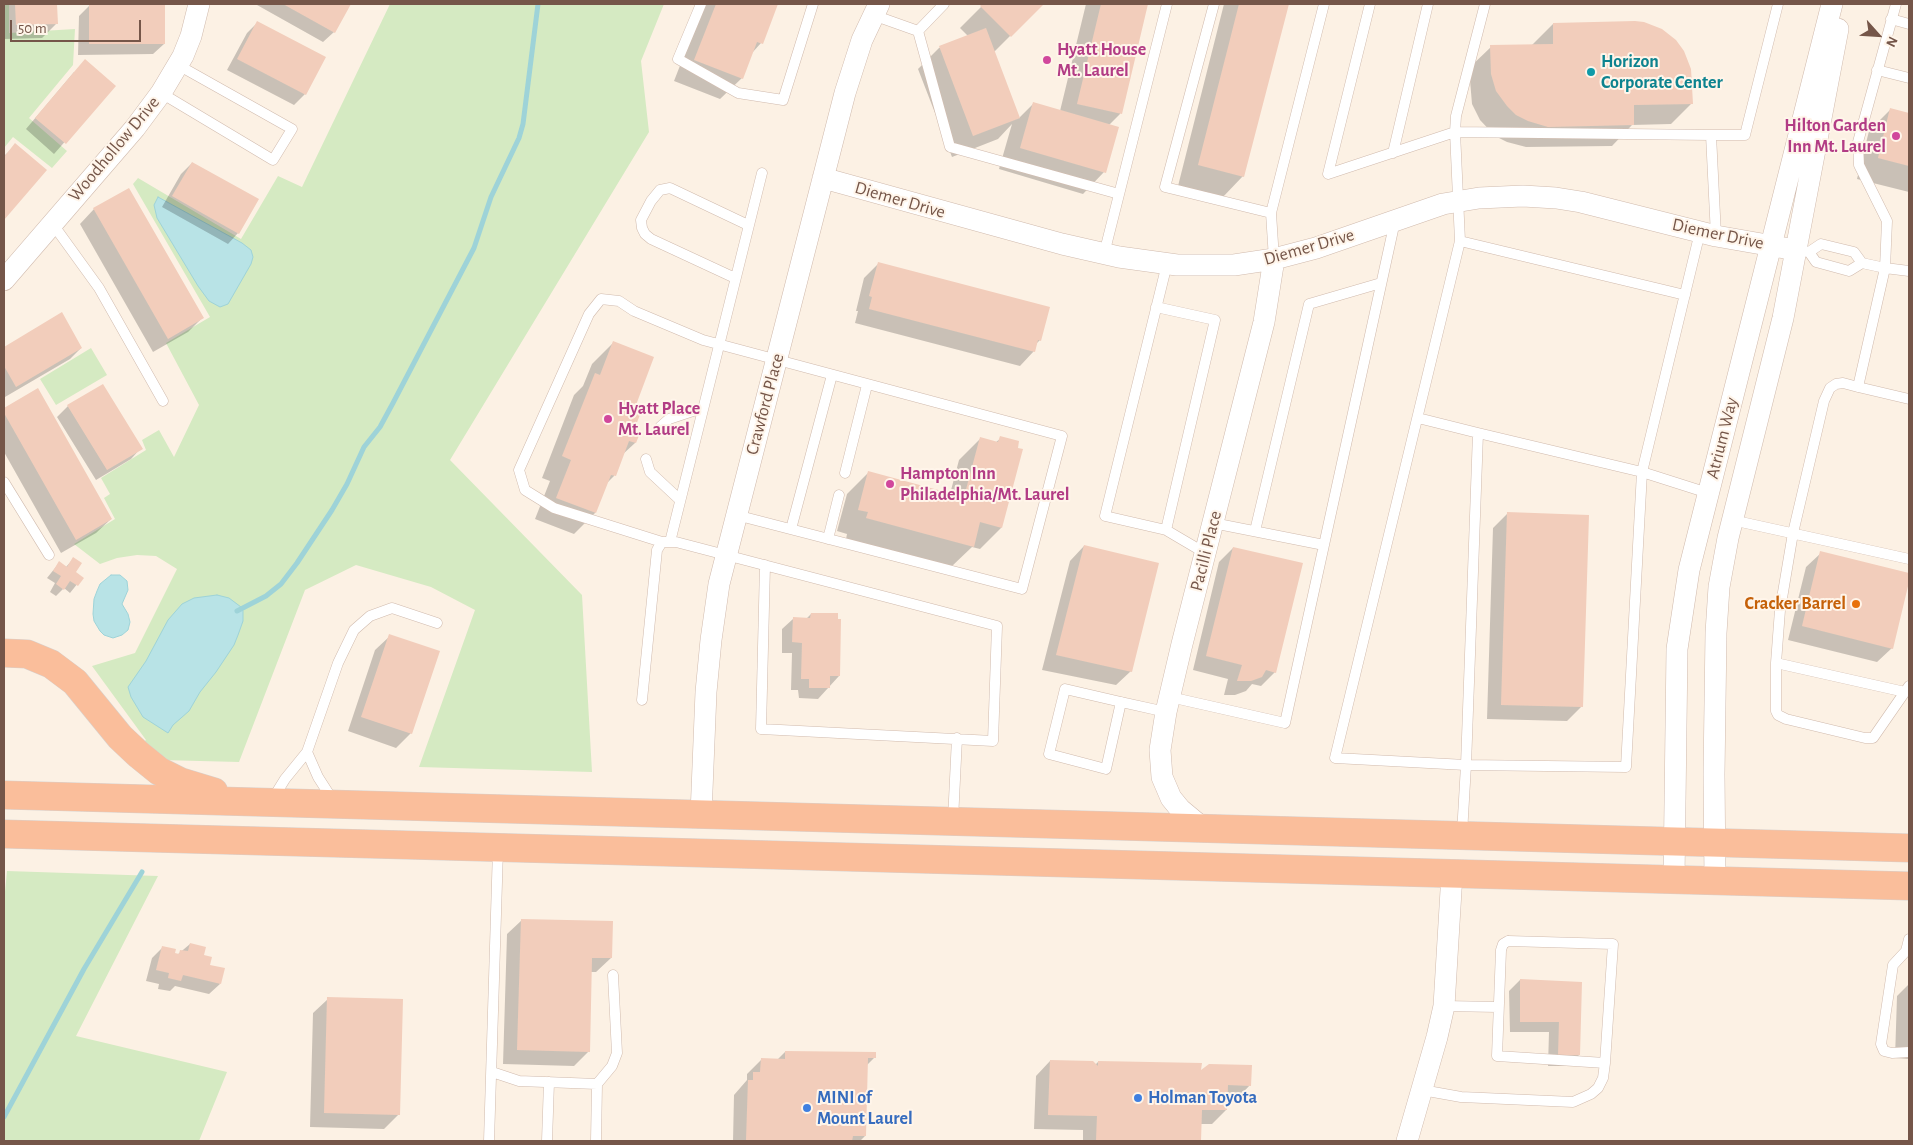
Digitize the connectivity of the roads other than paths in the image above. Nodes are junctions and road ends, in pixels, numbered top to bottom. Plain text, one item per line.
1 (199, 4) edge
2 (701, 4) edge
3 (813, 4) edge
4 (944, 4) edge
5 (1167, 4) edge
6 (1214, 4) edge
7 (1324, 4) edge
8 (1370, 4) edge
9 (1428, 4) edge
10 (1485, 4) edge
11 (1778, 4) edge
12 (1832, 4) edge
13 (1842, 4) edge
14 (1896, 4) edge
15 (876, 9) edge
16 (1891, 20) junction
17 (1909, 24) edge
18 (918, 30) junction
19 (178, 65) junction
20 (1878, 70) junction
21 (1909, 78) edge
22 (160, 93) junction
23 (1455, 132) junction
24 (1711, 135) junction
25 (1393, 153) junction
26 (762, 173) dead end
27 (823, 178) junction
28 (1119, 194) junction
29 (1457, 201) junction
30 (1271, 213) junction
31 (1395, 220) junction
32 (52, 223) junction
33 (748, 225) junction
34 (1708, 234) junction
35 (1460, 242) junction
36 (1770, 245) junction
37 (1802, 251) junction
38 (1104, 254) junction
39 (1274, 258) junction
40 (1862, 263) junction
41 (1167, 264) junction
42 (1885, 268) junction
43 (1909, 271) edge
44 (735, 278) junction
45 (4, 280) edge
46 (1382, 283) junction
47 (1685, 295) junction
48 (1156, 307) junction
49 (718, 344) junction
50 (776, 361) junction
51 (832, 376) junction
52 (868, 385) junction
53 (1858, 387) junction
54 (1909, 399) edge
55 (163, 401) dead end
56 (702, 408) junction
57 (1418, 418) junction
58 (660, 427) dead end
59 (1478, 433) junction
60 (646, 459) dead end
61 (1642, 472) junction
62 (845, 473) dead end
63 (4, 482) edge
64 (1708, 493) junction
65 (839, 496) dead end
66 (680, 500) junction
67 (736, 515) junction
68 (1732, 520) junction
69 (1213, 523) junction
70 (791, 529) junction
71 (1166, 530) junction
72 (1255, 531) junction
73 (1793, 533) junction
74 (828, 539) junction
75 (666, 542) junction
76 (1324, 545) junction
77 (1205, 553) junction
78 (50, 555) dead end
79 (726, 555) junction
80 (1909, 559) edge
81 (764, 565) junction
82 (437, 623) dead end
83 (4, 653) edge
84 (1776, 663) junction
85 (1907, 689) edge
86 (642, 700) dead end
87 (1121, 702) junction
88 (1168, 704) junction
89 (957, 738) junction
90 (307, 752) junction
91 (1466, 765) junction
92 (4, 795) edge
93 (260, 802) junction
94 (336, 804) junction
95 (701, 815) junction
96 (953, 822) junction
97 (1204, 829) junction
98 (4, 834) edge
99 (1462, 836) junction
100 (1673, 842) junction
101 (1715, 843) junction
102 (498, 848) junction
103 (1909, 848) edge
104 (1452, 874) junction
105 (1674, 880) junction
106 (1715, 881) junction
107 (1909, 886) edge
108 (1909, 939) edge
109 (1908, 951) edge
110 (614, 975) dead end
111 (1444, 1006) junction
112 (1498, 1007) junction
113 (1909, 1052) edge
114 (1605, 1063) junction
115 (492, 1072) junction
116 (549, 1082) junction
117 (597, 1084) junction
118 (1422, 1090) junction
119 (490, 1141) edge
120 (547, 1141) edge
121 (596, 1141) edge
122 (1407, 1141) edge

1 - 19 street, Woodhollow Drive
2 - 3 lane
4 - 18 lane
5 - 28 lane
6 - 30 lane
7 - 30 lane
8 - 25 lane
9 - 25 lane
10 - 23 lane
11 - 24 lane
12 - 36 street, Atrium Way
13 - 37 street, Atrium Way
14 - 16 lane
15 - 18 lane
15 - 27 street, Crawford Place
16 - 17 lane
16 - 20 lane
18 - 28 lane
19 - 22 street, Woodhollow Drive
19 - 22 lane
20 - 21 lane
20 - 42 lane
22 - 32 street, Woodhollow Drive
23 - 24 lane
23 - 25 lane
23 - 29 lane
24 - 34 lane
26 - 33 lane
27 - 38 street, Diemer Drive
27 - 50 street, Crawford Place
28 - 38 lane
29 - 31 street, Diemer Drive
29 - 34 street, Diemer Drive
29 - 35 lane
30 - 39 lane
31 - 39 street, Diemer Drive
31 - 46 lane
32 - 45 street, Woodhollow Drive
32 - 55 lane
33 - 44 lane
33 - 44 lane
34 - 36 street, Diemer Drive
34 - 47 lane
35 - 47 lane
35 - 57 lane
36 - 37 street, Diemer Drive
36 - 64 street, Atrium Way
37 - 40 lane
37 - 40 lane
37 - 68 street, Atrium Way
38 - 41 street, Diemer Drive
39 - 41 street, Diemer Drive
39 - 69 street, Pacilli Place
40 - 42 lane
41 - 48 lane
42 - 43 lane
42 - 53 lane
44 - 49 lane
46 - 72 lane
46 - 76 lane
47 - 61 lane
48 - 71 lane
48 - 71 lane
49 - 50 lane
49 - 56 lane
49 - 75 lane
50 - 51 lane
50 - 67 street, Crawford Place
51 - 52 lane
51 - 70 lane
52 - 62 lane
52 - 74 lane
53 - 54 lane
53 - 73 lane
56 - 58 lane
56 - 66 lane
57 - 59 lane
57 - 91 lane
59 - 61 lane
59 - 91 lane
60 - 66 lane
61 - 64 lane
61 - 91 lane
63 - 78 lane
64 - 100 street, Atrium Way
65 - 74 lane
66 - 75 lane
67 - 70 lane
67 - 79 street, Crawford Place
68 - 73 lane
68 - 101 street, Atrium Way
69 - 72 lane
69 - 77 street, Pacilli Place
70 - 74 lane
71 - 77 lane
72 - 76 lane
73 - 80 lane
73 - 84 lane
75 - 79 lane
75 - 86 lane
76 - 88 lane
77 - 88 street, Pacilli Place
79 - 81 lane
79 - 95 street, Crawford Place
81 - 89 lane
81 - 89 lane
82 - 90 lane
83 - 93 highway
84 - 85 lane
84 - 85 lane
87 - 87 lane
87 - 88 lane
88 - 97 street, Pacilli Place
89 - 96 lane
90 - 93 lane
90 - 94 lane
91 - 99 lane
92 - 93 highway
93 - 94 highway
94 - 95 highway
95 - 96 highway
96 - 97 highway
97 - 99 highway
98 - 102 highway
99 - 100 highway
100 - 101 highway
100 - 105 street, Atrium Way
101 - 103 highway
101 - 106 street, Atrium Way
102 - 104 highway
102 - 115 lane
104 - 105 highway
104 - 111 street
105 - 106 highway
106 - 107 highway
108 - 109 lane
109 - 113 lane
110 - 117 lane
111 - 112 lane
111 - 118 street
112 - 114 lane
112 - 114 lane
114 - 118 lane
115 - 116 lane
115 - 119 lane
116 - 117 lane
116 - 120 lane
117 - 121 lane
118 - 122 street

